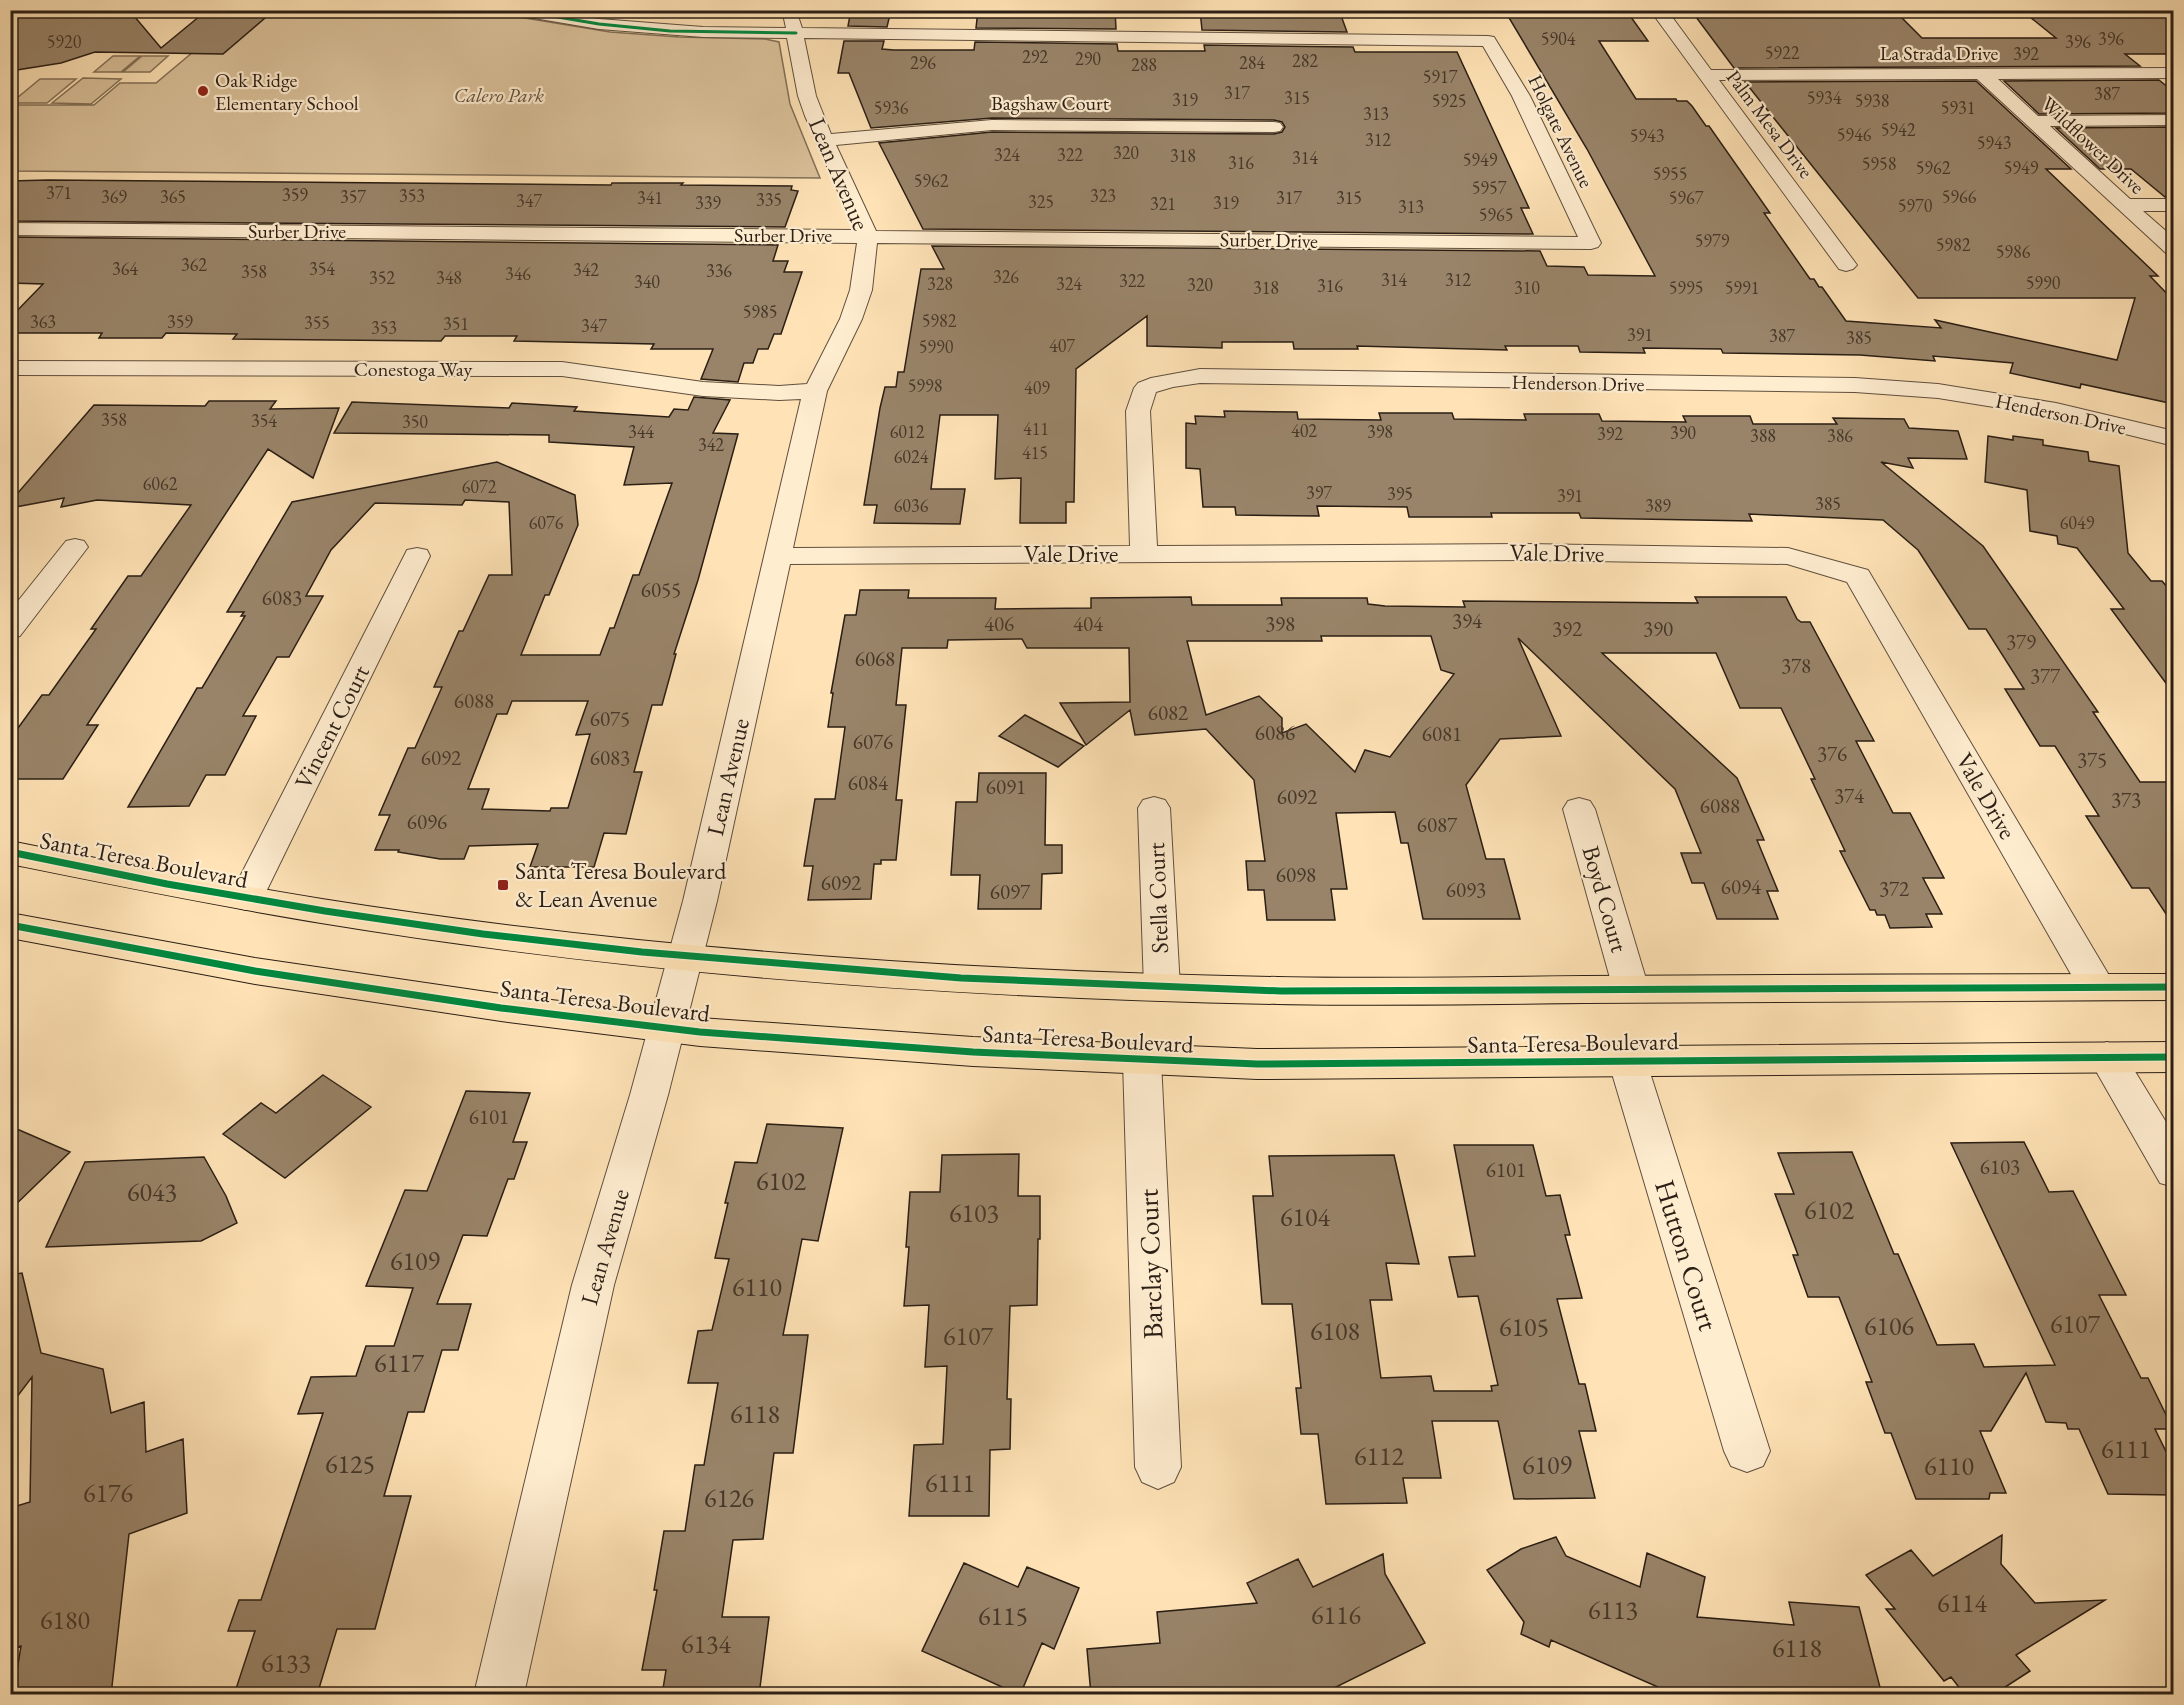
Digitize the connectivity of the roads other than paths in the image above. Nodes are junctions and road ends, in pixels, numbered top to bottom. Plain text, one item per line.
1 (516, 10) edge
2 (1658, 10) edge
3 (1379, 20) dead end
4 (793, 22) edge
5 (1385, 38) junction
6 (2174, 73) edge
7 (1982, 74) junction
8 (1705, 75) junction
9 (2033, 120) junction
10 (2174, 120) edge
11 (1274, 127) dead end
12 (826, 141) junction
13 (2124, 205) junction
14 (2174, 205) edge
15 (10, 229) edge
16 (868, 236) junction
17 (1591, 243) joint
18 (2174, 250) edge
19 (1846, 265) dead end
20 (10, 368) edge
21 (815, 391) junction
22 (2174, 439) edge
23 (75, 547) dead end
24 (1144, 554) junction
25 (417, 556) dead end
26 (777, 556) junction
27 (10, 630) edge
28 (1155, 808) dead end
29 (1579, 809) dead end
30 (10, 852) edge
31 (246, 898) junction
32 (10, 925) edge
33 (686, 957) junction
34 (2097, 987) junction
35 (2174, 987) edge
36 (1162, 988) junction
37 (1631, 989) junction
38 (665, 1028) junction
39 (2107, 1057) junction
40 (2174, 1057) edge
41 (1627, 1060) junction
42 (1142, 1061) junction
43 (2174, 1171) edge
44 (1747, 1451) dead end
45 (1158, 1467) dead end
46 (499, 1695) edge

1 - 4 street
2 - 8 street, Palm Mesa Drive
3 - 5 street
4 - 5 street
4 - 12 street, Lean Avenue
5 - 17 street, Holgate Avenue
6 - 7 street, La Strada Drive
7 - 8 street, La Strada Drive
7 - 9 street, Wildflower Drive
8 - 19 street, Palm Mesa Drive
9 - 10 street
9 - 13 street, Wildflower Drive
11 - 12 street, Bagshaw Court
12 - 16 street, Lean Avenue
13 - 14 street
13 - 18 street, Wildflower Drive
15 - 16 street, Surber Drive
16 - 17 street, Surber Drive
16 - 21 street, Lean Avenue
20 - 21 street, Conestoga Way
21 - 26 street, Lean Avenue
22 - 24 street, Henderson Drive
23 - 27 street
24 - 26 street, Vale Drive
24 - 34 street, Vale Drive
25 - 31 street, Vincent Court
26 - 33 street, Lean Avenue
28 - 36 street, Stella Court
29 - 37 street, Boyd Court
30 - 31 main road, Santa Teresa Boulevard
31 - 33 main road, Santa Teresa Boulevard
32 - 38 main road, Santa Teresa Boulevard
33 - 36 main road, Santa Teresa Boulevard
33 - 38 street, Lean Avenue
34 - 35 main road, Santa Teresa Boulevard
34 - 37 main road, Santa Teresa Boulevard
36 - 37 main road, Santa Teresa Boulevard
38 - 42 main road, Santa Teresa Boulevard
38 - 46 street, Lean Avenue
39 - 40 main road, Santa Teresa Boulevard
39 - 41 main road, Santa Teresa Boulevard
39 - 43 street
41 - 42 main road, Santa Teresa Boulevard
41 - 44 street, Hutton Court
42 - 45 street, Barclay Court

